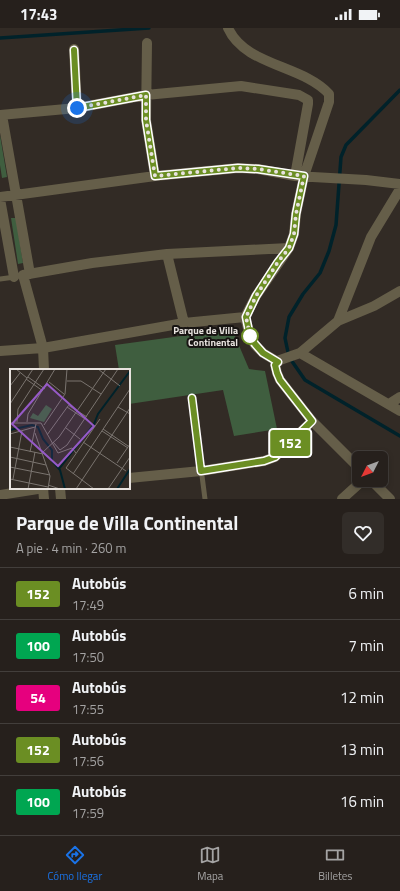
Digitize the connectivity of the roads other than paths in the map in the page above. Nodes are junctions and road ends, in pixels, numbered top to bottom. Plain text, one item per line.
1 (228, 28) edge
2 (147, 43) dead end
3 (74, 50) dead end
4 (146, 95) junction
5 (77, 108) junction
6 (1, 115) edge
7 (155, 176) junction
8 (303, 176) junction
9 (398, 185) edge
10 (17, 195) junction
11 (0, 198) edge
12 (289, 248) junction
13 (166, 254) junction
14 (22, 275) junction
15 (0, 278) edge
16 (400, 291) edge
17 (246, 317) junction
18 (338, 321) junction
19 (184, 323) junction
20 (43, 348) junction
21 (0, 351) edge
22 (300, 353) junction
23 (279, 361) junction
24 (44, 369) edge
25 (400, 397) edge
26 (192, 398) dead end
27 (389, 404) junction
28 (400, 411) edge
29 (312, 421) junction
30 (352, 461) edge
31 (201, 471) junction
32 (130, 478) edge
33 (355, 487) edge
34 (378, 487) edge
35 (38, 489) edge
36 (60, 489) edge
37 (0, 495) edge
38 (61, 499) edge
39 (205, 499) edge
40 (342, 499) edge
41 (390, 499) edge

1 - 8 street
2 - 4 street
3 - 5 street
4 - 5 street
4 - 7 street
4 - 8 street
5 - 6 street
6 - 10 street
7 - 8 street
7 - 10 street
8 - 9 street
8 - 12 street
9 - 18 street
10 - 11 street
10 - 14 street
11 - 14 street
12 - 13 street
12 - 17 street
13 - 14 street
13 - 19 street
14 - 15 lane
14 - 20 street
16 - 18 street
17 - 19 street
17 - 23 street
18 - 22 street
19 - 20 street
20 - 21 street
20 - 24 street
22 - 23 street
22 - 27 street
23 - 29 street
25 - 27 street
26 - 31 lane
27 - 28 street
29 - 30 street
29 - 31 street
31 - 32 street
31 - 39 lane
33 - 40 street
34 - 41 street
35 - 37 street
36 - 38 street

